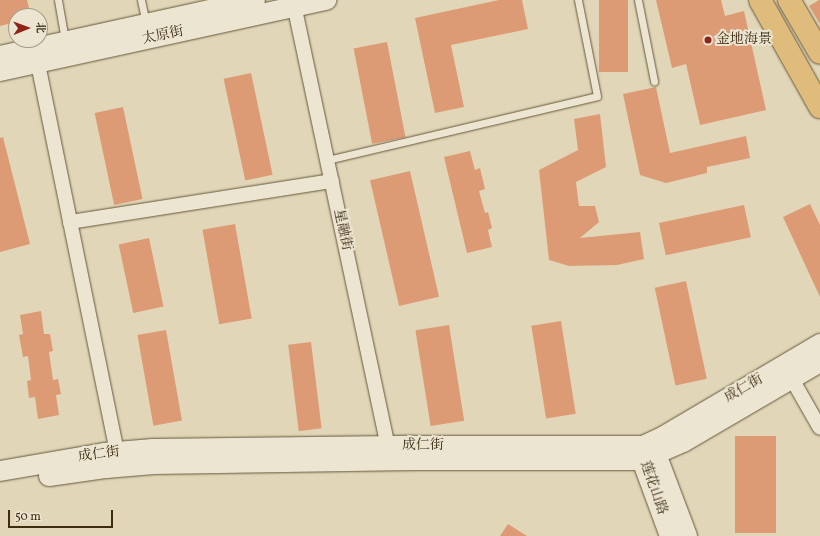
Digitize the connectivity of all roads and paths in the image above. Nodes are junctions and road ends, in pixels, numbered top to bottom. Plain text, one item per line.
1 (58, 0) edge
2 (141, 0) edge
3 (255, 0) edge
4 (326, 0) edge
5 (578, 0) edge
6 (638, 0) edge
7 (760, 0) edge
8 (789, 0) edge
9 (294, 3) edge
10 (147, 31) junction
11 (66, 49) junction
12 (820, 53) edge
13 (37, 55) junction
14 (0, 56) edge
15 (0, 71) edge
16 (654, 81) dead end
17 (820, 107) edge
18 (327, 160) junction
19 (332, 181) junction
20 (70, 222) junction
21 (820, 344) edge
22 (820, 362) edge
23 (792, 379) junction
24 (820, 428) edge
25 (390, 453) junction
26 (647, 453) junction
27 (119, 459) junction
28 (0, 471) edge
29 (0, 484) edge
30 (670, 536) edge
31 (687, 536) edge

1 - 11 lane
2 - 10 lane
3 - 10 street, 太原街
4 - 9 street, 太原街
5 - 18 lane
6 - 16 lane
7 - 17 main road
8 - 12 main road
9 - 10 street, 太原街
9 - 18 street, 星融街
10 - 11 street, 太原街
11 - 13 street, 太原街
13 - 14 street, 太原街
13 - 15 street, 太原街
13 - 20 street
18 - 19 street, 星融街
19 - 20 street
19 - 25 street, 星融街
20 - 27 street
21 - 26 street, 成仁街
22 - 23 street, 成仁街
23 - 24 street
23 - 26 street, 成仁街
25 - 26 street, 成仁街
25 - 27 street, 成仁街
26 - 30 street, 莲花山路
26 - 31 street, 莲花山路
27 - 28 street, 成仁街
27 - 29 street, 成仁街

